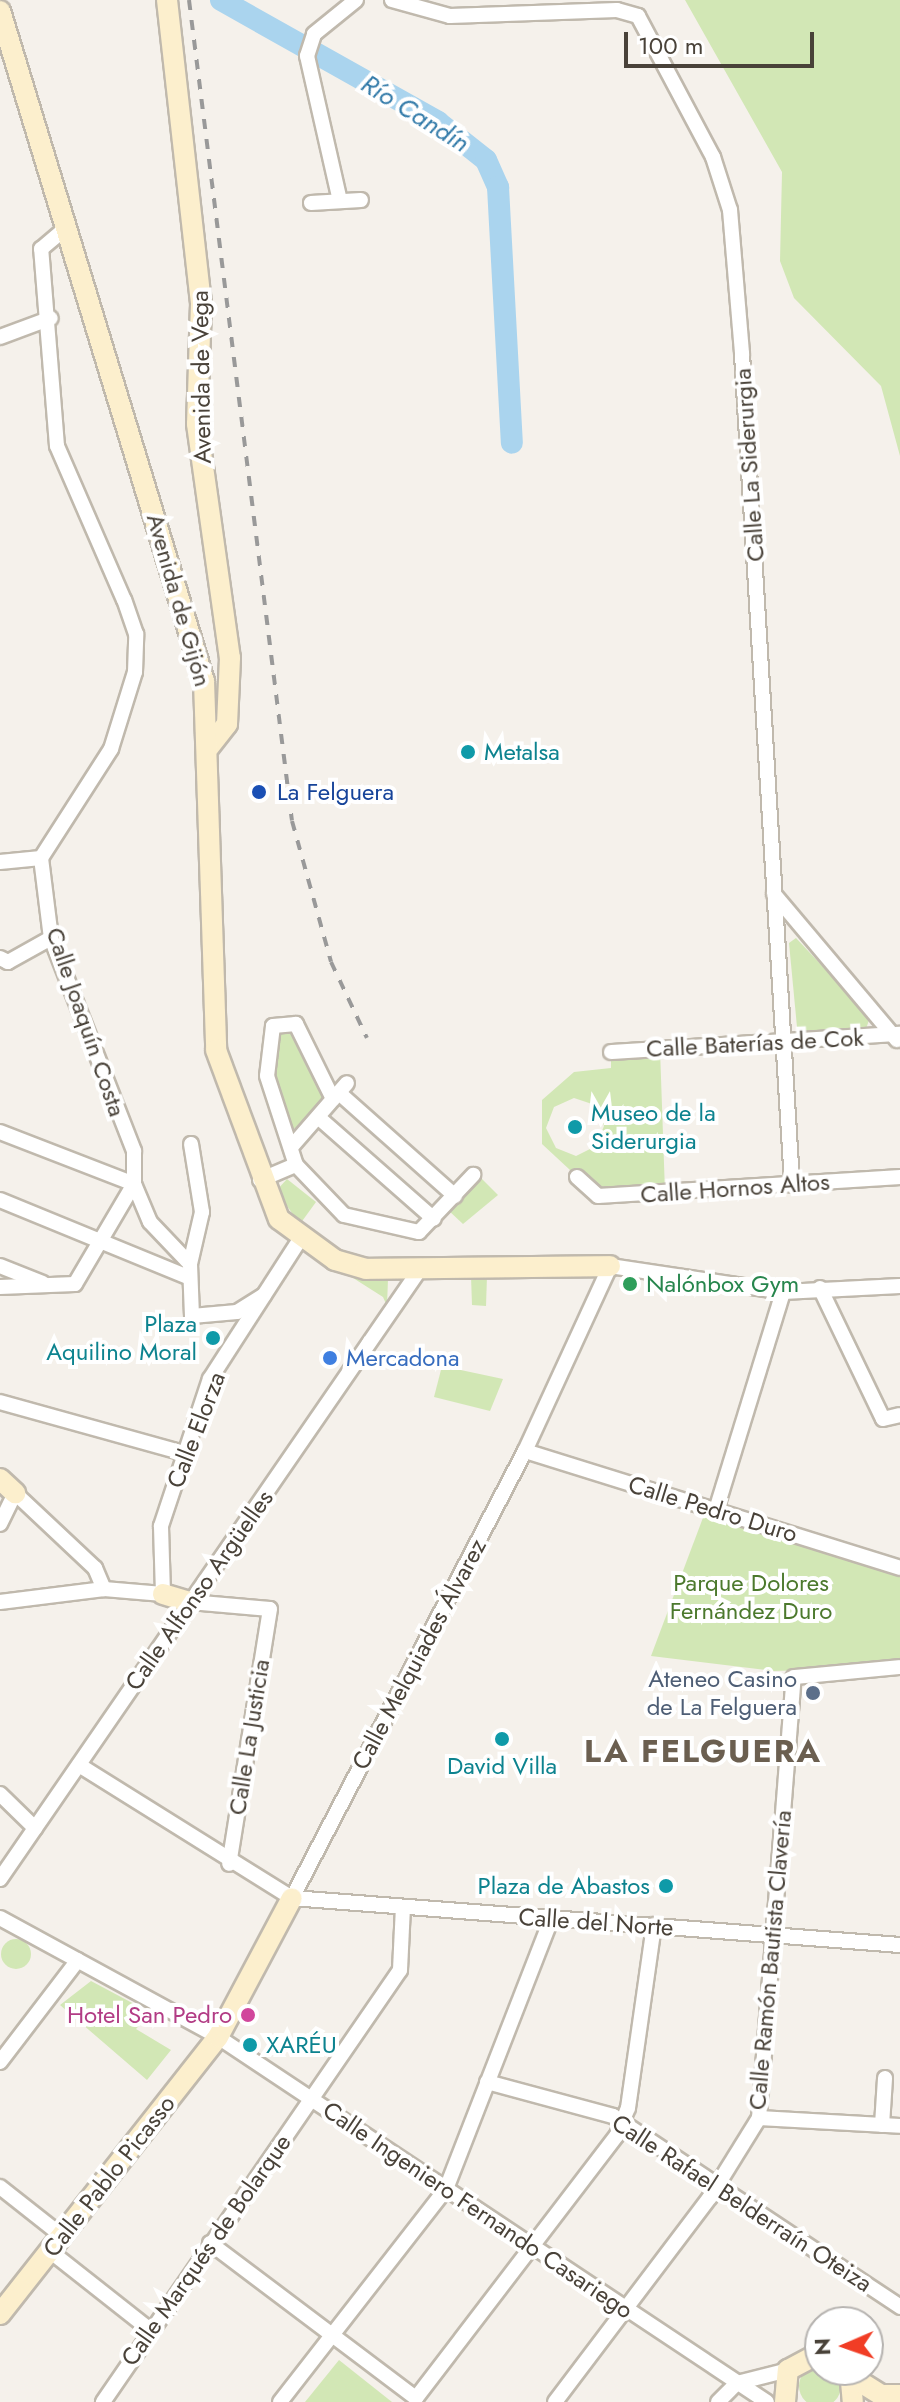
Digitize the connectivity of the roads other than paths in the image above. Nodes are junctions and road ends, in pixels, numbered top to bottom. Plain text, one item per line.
1 (167, 0) edge
2 (356, 0) edge
3 (392, 0) edge
4 (485, 7) edge
5 (0, 11) edge
6 (361, 200) dead end
7 (340, 201) junction
8 (311, 203) dead end
9 (64, 230) junction
10 (51, 318) junction
11 (0, 337) edge
12 (209, 747) junction
13 (41, 858) junction
14 (0, 862) edge
15 (774, 894) junction
16 (51, 938) junction
17 (0, 958) edge
18 (898, 1037) edge
19 (783, 1041) junction
20 (611, 1052) dead end
21 (340, 1092) junction
22 (318, 1117) junction
23 (0, 1132) edge
24 (191, 1144) dead end
25 (293, 1145) junction
26 (296, 1165) junction
27 (473, 1175) dead end
28 (577, 1177) dead end
29 (900, 1177) edge
30 (260, 1180) junction
31 (134, 1184) junction
32 (792, 1184) junction
33 (455, 1196) junction
34 (0, 1200) edge
35 (434, 1219) junction
36 (301, 1238) junction
37 (101, 1240) junction
38 (0, 1266) edge
39 (610, 1266) junction
40 (420, 1269) junction
41 (386, 1270) junction
42 (190, 1271) junction
43 (51, 1286) junction
44 (900, 1286) edge
45 (0, 1287) edge
46 (820, 1288) junction
47 (783, 1292) junction
48 (268, 1293) junction
49 (399, 1301) junction
50 (0, 1402) edge
51 (900, 1415) edge
52 (525, 1451) junction
53 (184, 1453) junction
54 (8, 1486) edge
55 (716, 1510) junction
56 (0, 1524) edge
57 (900, 1568) edge
58 (104, 1589) junction
59 (163, 1594) junction
60 (0, 1602) edge
61 (190, 1602) junction
62 (900, 1667) edge
63 (79, 1765) junction
64 (0, 1794) edge
65 (35, 1828) junction
66 (229, 1864) junction
67 (0, 1879) edge
68 (292, 1898) junction
69 (403, 1907) junction
70 (0, 1918) edge
71 (551, 1919) junction
72 (654, 1925) junction
73 (773, 1934) junction
74 (900, 1945) edge
75 (78, 1960) junction
76 (218, 2037) junction
77 (0, 2062) edge
78 (885, 2078) dead end
79 (487, 2082) junction
80 (312, 2100) junction
81 (759, 2118) junction
82 (622, 2122) junction
83 (882, 2125) junction
84 (900, 2126) edge
85 (717, 2186) junction
86 (0, 2187) edge
87 (446, 2189) junction
88 (210, 2243) junction
89 (56, 2244) junction
90 (533, 2247) junction
91 (900, 2307) edge
92 (628, 2310) junction
93 (0, 2314) edge
94 (150, 2330) junction
95 (333, 2335) junction
96 (804, 2362) edge
97 (788, 2370) junction
98 (737, 2383) junction
99 (869, 2386) edge
100 (900, 2395) edge
101 (103, 2402) edge
102 (280, 2402) edge
103 (555, 2402) edge
104 (718, 2402) edge
105 (767, 2402) edge
106 (785, 2402) edge

1 - 12 street, Avenida de Vega
2 - 7 street
3 - 4 street, Calle La Siderurgia
4 - 15 street, Calle La Siderurgia
5 - 9 street, Avenida de Gijón
6 - 7 street
7 - 8 street
9 - 10 street
9 - 12 street, Avenida de Gijón
10 - 11 street
10 - 13 street
12 - 30 street, Avenida de Gijón
13 - 14 street
13 - 16 street, Calle Joaquín Costa
15 - 18 street
15 - 19 street, Calle La Siderurgia
16 - 17 street
16 - 31 street, Calle Joaquín Costa
18 - 19 street, Calle Baterías de Cok
19 - 20 street, Calle Baterías de Cok
19 - 32 street, Calle La Siderurgia
21 - 22 street
21 - 25 street
21 - 33 street
22 - 25 street
22 - 35 street
23 - 31 street
24 - 42 street
25 - 26 street
26 - 30 street
26 - 35 street
27 - 33 street
28 - 32 street, Calle Hornos Altos
29 - 32 street, Calle Hornos Altos
30 - 36 street, Avenida de Gijón
31 - 37 street
31 - 42 street, Calle Joaquín Costa
33 - 35 street
34 - 37 street
36 - 41 street, Avenida de Gijón
36 - 48 street, Calle Elorza
37 - 42 street
37 - 43 street
38 - 43 street
39 - 40 street, Avenida de Gijón
39 - 47 street
39 - 52 street, Calle Melquiades Álvarez
40 - 41 street, Avenida de Gijón
40 - 49 street, Calle Alfonso Argüelles
41 - 49 street
42 - 48 street
43 - 45 street
44 - 46 street
46 - 47 street
46 - 51 street
47 - 55 street
48 - 53 street, Calle Elorza
49 - 61 street, Calle Alfonso Argüelles
50 - 53 street
52 - 55 street, Calle Pedro Duro
52 - 68 street, Calle Melquiades Álvarez
53 - 59 street, Calle Elorza
54 - 56 street
54 - 58 street
55 - 57 street, Calle Pedro Duro
58 - 59 street
58 - 60 street
59 - 61 street
61 - 63 street, Calle Alfonso Argüelles
61 - 66 street, Calle La Justicia
62 - 73 street, Calle Ramón Bautista Clavería
63 - 65 street, Calle Alfonso Argüelles
63 - 66 street
64 - 65 street
65 - 67 street, Calle Alfonso Argüelles
66 - 68 street
68 - 69 street, Calle del Norte
68 - 76 street, Calle Melquiades Álvarez
69 - 71 street, Calle del Norte
69 - 80 street, Calle Marqués de Bolarque
70 - 75 street, Calle Ingeniero Fernando Casariego
71 - 72 street, Calle del Norte
71 - 79 street
72 - 73 street, Calle del Norte
72 - 82 street
73 - 74 street, Calle del Norte
73 - 81 street, Calle Ramón Bautista Clavería
75 - 76 street, Calle Ingeniero Fernando Casariego
75 - 77 street
76 - 80 street, Calle Ingeniero Fernando Casariego
76 - 89 street, Calle Pablo Picasso
78 - 83 street
79 - 82 street, Calle Rafael Belderraín Oteiza
79 - 87 street
80 - 87 street, Calle Ingeniero Fernando Casariego
80 - 88 street, Calle Marqués de Bolarque
81 - 83 street
81 - 85 street, Calle Ramón Bautista Clavería
82 - 85 street, Calle Rafael Belderraín Oteiza
82 - 90 street
83 - 84 street
85 - 91 street, Calle Rafael Belderraín Oteiza
85 - 92 street, Calle Ramón Bautista Clavería
86 - 89 street
87 - 90 street, Calle Ingeniero Fernando Casariego
87 - 95 street
88 - 94 street, Calle Marqués de Bolarque
88 - 95 street
89 - 93 street, Calle Pablo Picasso
89 - 94 street
90 - 92 street, Calle Ingeniero Fernando Casariego
90 - 95 street
92 - 98 street, Calle Ingeniero Fernando Casariego
92 - 103 street, Calle Ramón Bautista Clavería
94 - 101 street, Calle Marqués de Bolarque
95 - 102 street
96 - 97 street
97 - 98 street
97 - 106 street
98 - 104 street
98 - 105 street, Calle Ingeniero Fernando Casariego
99 - 100 street

